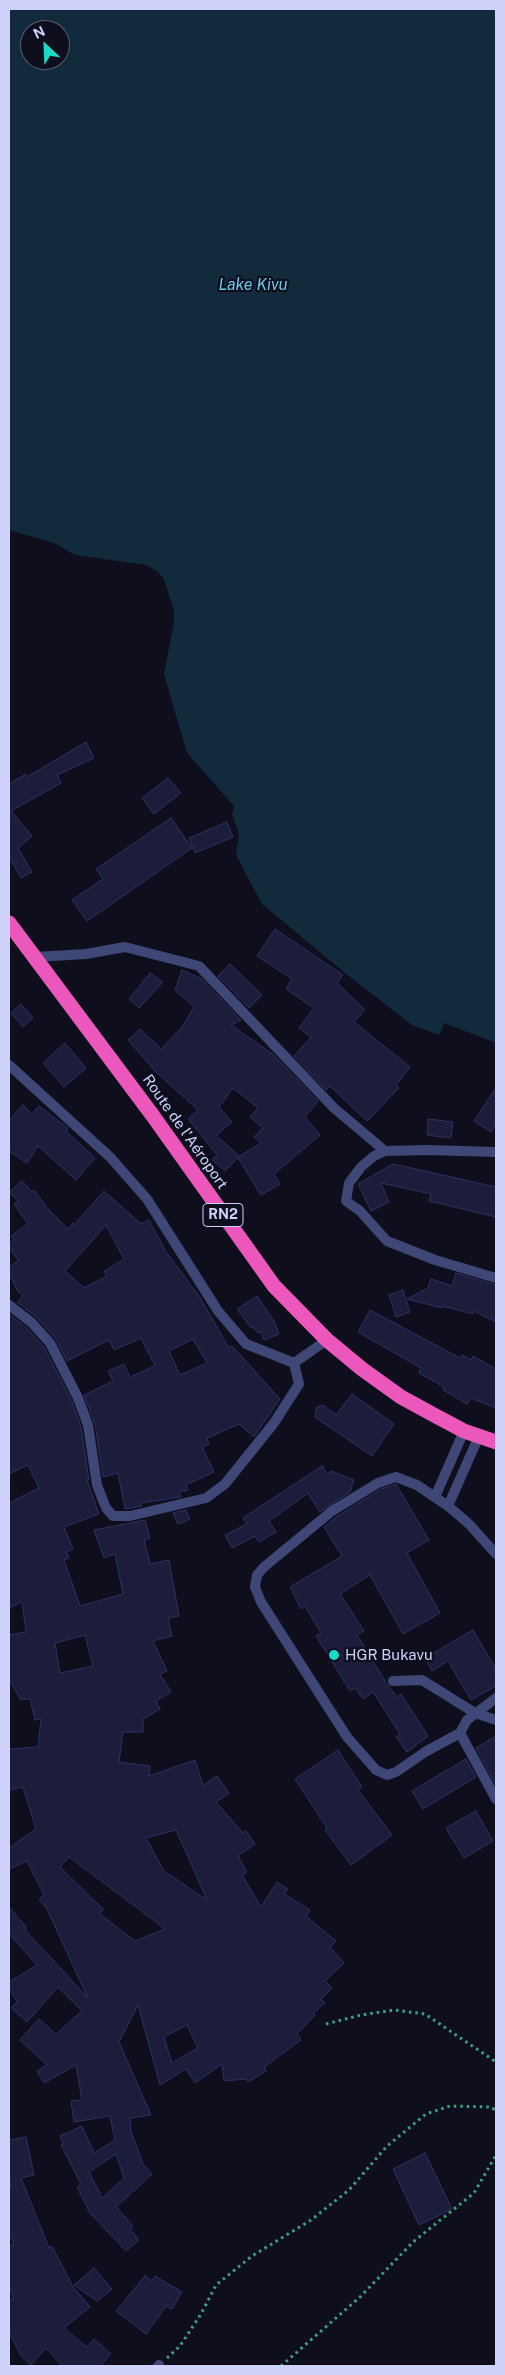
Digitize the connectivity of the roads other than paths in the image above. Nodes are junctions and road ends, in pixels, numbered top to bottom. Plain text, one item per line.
1 (9, 923) edge
2 (35, 957) junction
3 (9, 1065) edge
4 (385, 1151) junction
5 (496, 1152) edge
6 (496, 1278) edge
7 (9, 1305) edge
8 (327, 1340) junction
9 (294, 1362) junction
10 (464, 1430) junction
11 (479, 1436) junction
12 (496, 1442) edge
13 (435, 1498) junction
14 (448, 1506) junction
15 (496, 1554) edge
16 (393, 1681) dead end
17 (496, 1698) edge
18 (475, 1713) junction
19 (496, 1720) edge
20 (460, 1733) junction
21 (496, 1800) edge

1 - 2 highway, Route de l'Aéroport / RN2
2 - 4 street
2 - 8 highway, Route de l'Aéroport / RN2
3 - 9 street
4 - 5 street
4 - 6 street
7 - 9 street
8 - 9 street
8 - 10 highway, Route de l'Aéroport / RN2
10 - 11 highway, Route de l'Aéroport / RN2
10 - 13 street
11 - 12 highway, Route de l'Aéroport / RN2
11 - 14 street
13 - 14 street
13 - 20 street
14 - 15 street
16 - 18 street
17 - 18 street
18 - 19 street
18 - 20 street
20 - 21 street

